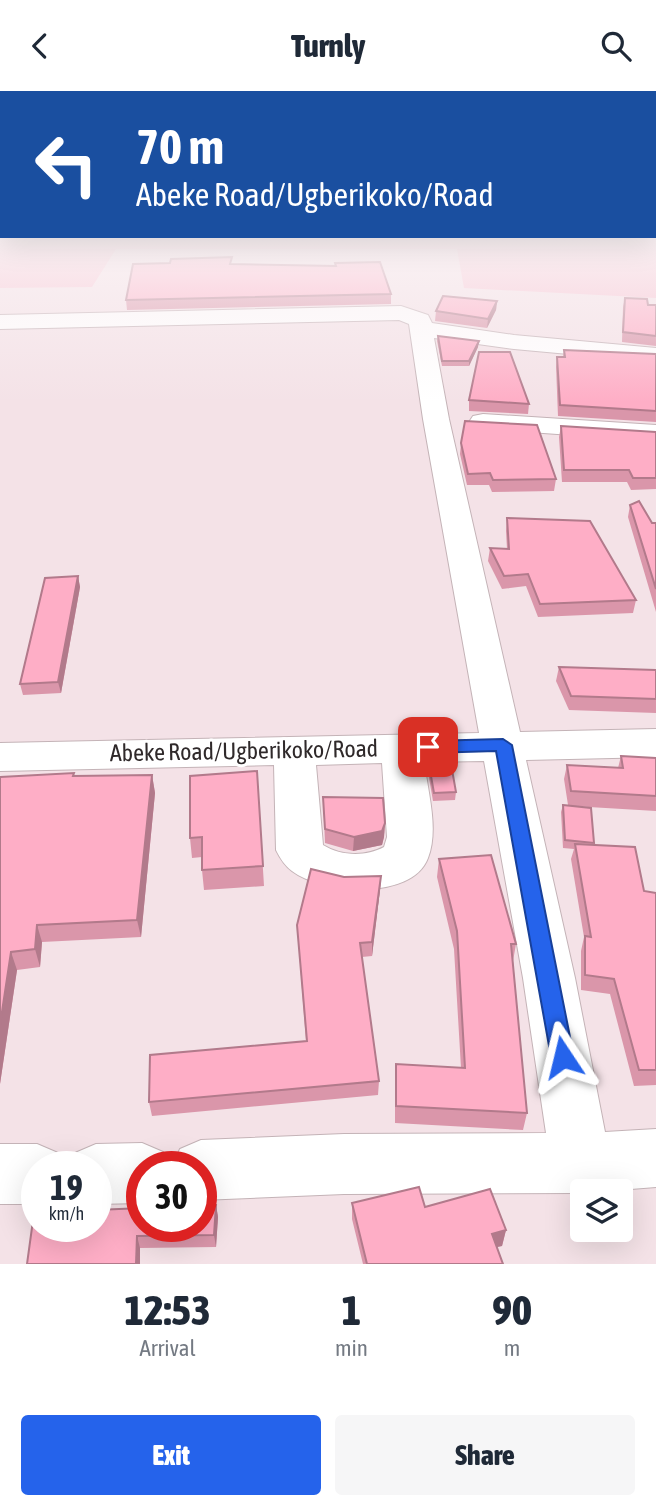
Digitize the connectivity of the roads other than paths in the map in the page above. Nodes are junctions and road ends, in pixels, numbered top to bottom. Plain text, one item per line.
1 (0, 322) edge
2 (423, 329) junction
3 (656, 355) edge
4 (436, 419) junction
5 (656, 433) edge
6 (656, 743) edge
7 (503, 745) junction
8 (402, 748) junction
9 (294, 750) junction
10 (0, 757) edge
11 (656, 1158) edge
12 (581, 1163) junction
13 (217, 1169) edge
14 (0, 1174) edge
15 (21, 1174) edge

1 - 2 street
2 - 3 street
2 - 4 street
4 - 5 street
4 - 7 street
6 - 7 street, Abeke Road/Ugberikoko/Road
7 - 8 street, Abeke Road/Ugberikoko/Road
7 - 12 street
8 - 9 street, Abeke Road/Ugberikoko/Road
8 - 9 street
9 - 10 street, Abeke Road/Ugberikoko/Road
11 - 12 street
12 - 13 street
14 - 15 street

